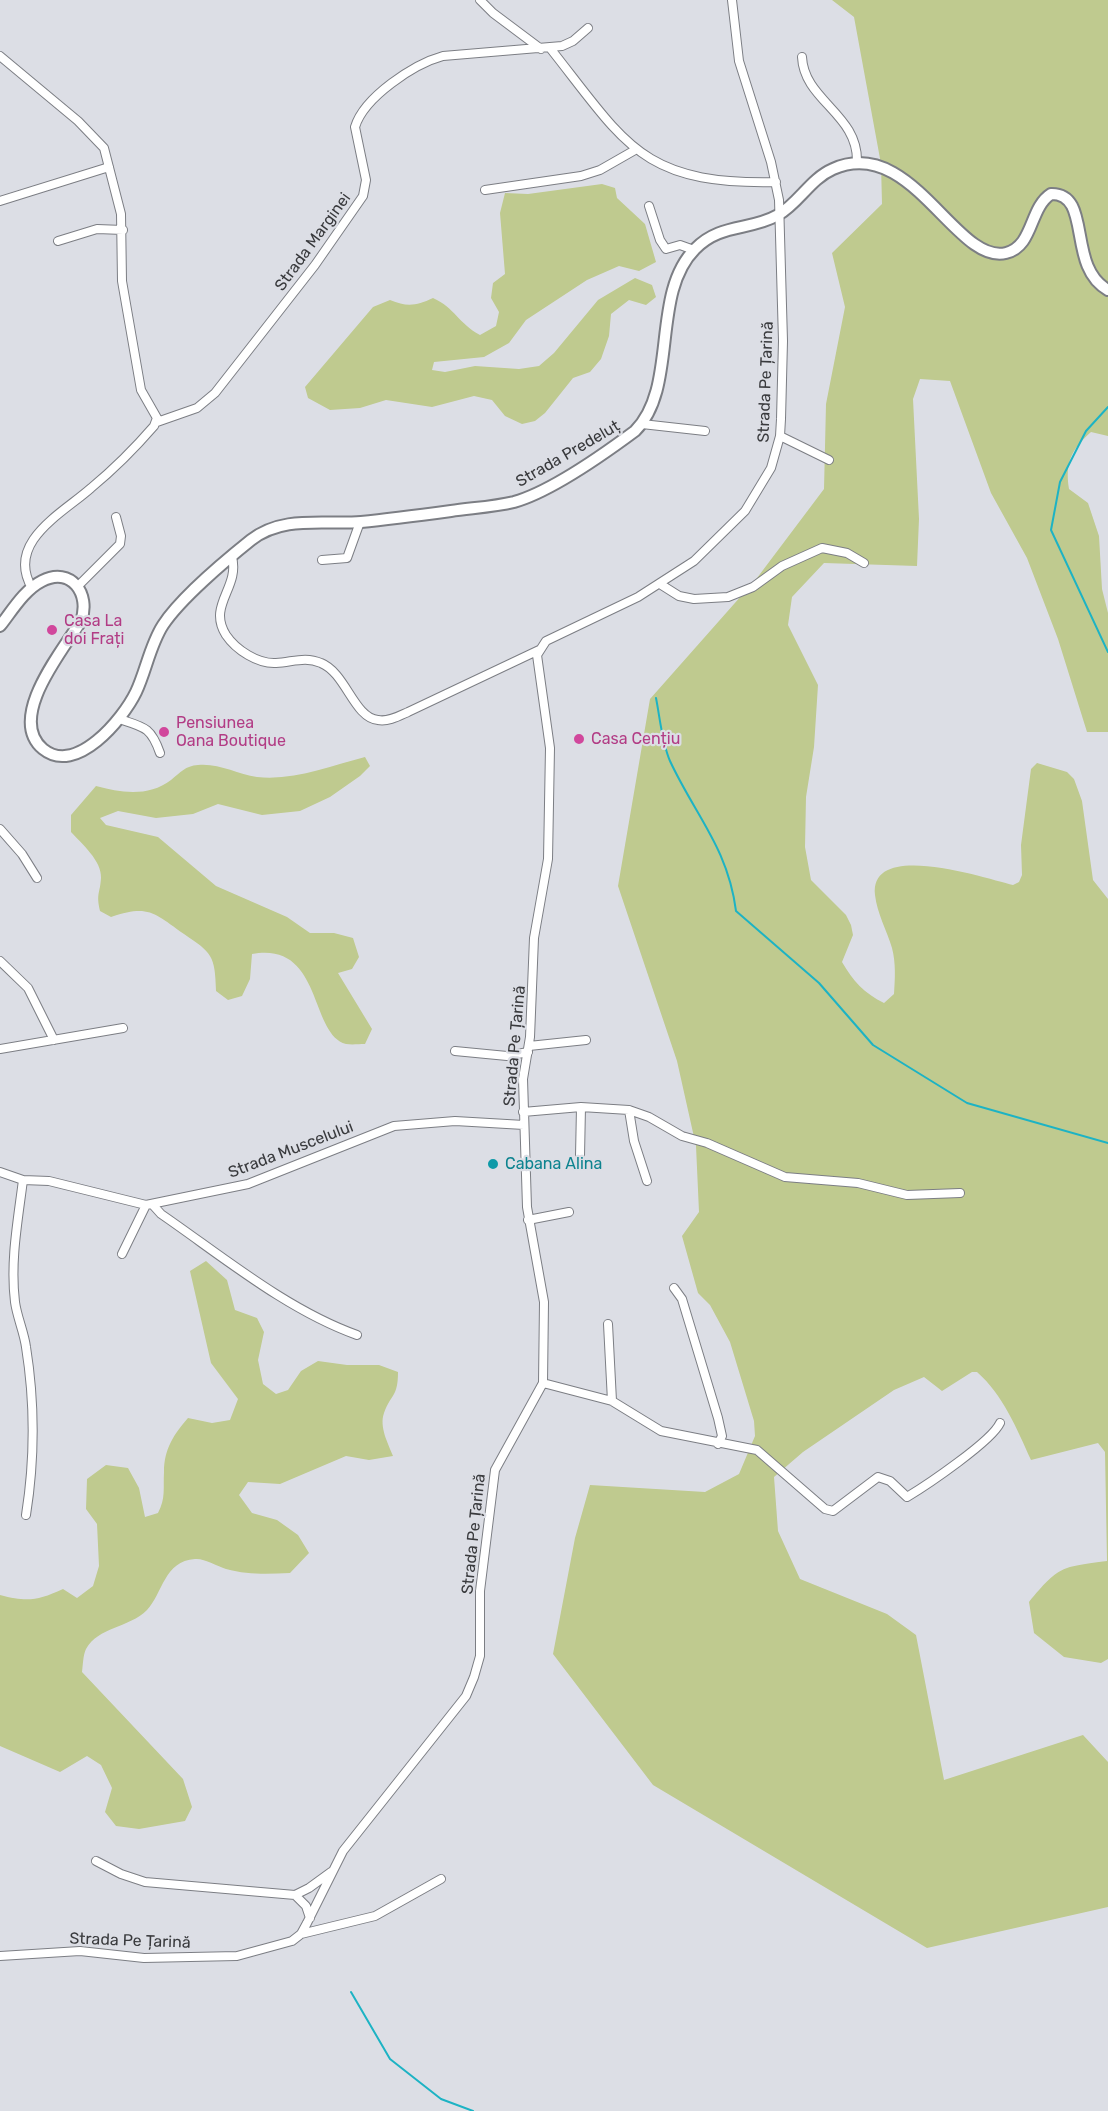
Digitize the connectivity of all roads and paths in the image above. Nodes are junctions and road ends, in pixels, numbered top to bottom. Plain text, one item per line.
1 (480, 0) edge
2 (732, 0) edge
3 (588, 28) dead end
4 (545, 48) junction
5 (0, 56) edge
6 (802, 57) dead end
7 (635, 150) junction
8 (857, 163) junction
9 (110, 167) junction
10 (776, 182) junction
11 (485, 190) dead end
12 (0, 201) edge
13 (649, 206) dead end
14 (778, 215) junction
15 (123, 230) junction
16 (58, 241) dead end
17 (694, 250) junction
18 (1108, 290) edge
19 (157, 422) junction
20 (642, 424) junction
21 (705, 431) dead end
22 (780, 436) junction
23 (829, 460) dead end
24 (116, 517) dead end
25 (360, 522) junction
26 (232, 557) junction
27 (322, 560) dead end
28 (864, 563) dead end
29 (660, 584) junction
30 (78, 586) junction
31 (32, 588) junction
32 (0, 626) edge
33 (539, 650) junction
34 (119, 719) junction
35 (160, 753) dead end
36 (0, 829) edge
37 (37, 878) dead end
38 (0, 961) edge
39 (123, 1028) dead end
40 (54, 1040) junction
41 (586, 1040) dead end
42 (0, 1049) edge
43 (528, 1049) junction
44 (455, 1052) dead end
45 (581, 1107) junction
46 (628, 1110) junction
47 (523, 1112) junction
48 (524, 1125) junction
49 (580, 1156) dead end
50 (0, 1172) edge
51 (23, 1180) junction
52 (647, 1181) dead end
53 (960, 1193) dead end
54 (149, 1204) junction
55 (568, 1212) dead end
56 (528, 1220) junction
57 (122, 1254) dead end
58 (674, 1288) dead end
59 (608, 1324) dead end
60 (357, 1335) dead end
61 (543, 1383) junction
62 (612, 1401) junction
63 (1000, 1422) dead end
64 (718, 1444) junction
65 (26, 1515) dead end
66 (96, 1861) dead end
67 (333, 1869) junction
68 (441, 1878) dead end
69 (295, 1895) junction
70 (310, 1918) junction
71 (302, 1934) junction
72 (0, 1956) edge

1 - 4 street
2 - 10 street, Strada Pe Țarină
3 - 4 street, Strada Marginei
4 - 7 street
4 - 19 street, Strada Marginei
5 - 9 street
6 - 8 street
7 - 10 street
7 - 11 street
8 - 14 main road, Strada Predeluț
8 - 18 main road
9 - 12 street
9 - 15 street
10 - 14 street, Strada Pe Țarină
13 - 17 street
14 - 17 main road, Strada Predeluț
14 - 22 street, Strada Pe Țarină
15 - 16 street
15 - 19 street
17 - 20 main road, Strada Predeluț
19 - 31 street
20 - 21 street
20 - 25 main road, Strada Predeluț
22 - 23 street
22 - 29 street, Strada Pe Țarină
24 - 30 street
25 - 26 main road, Strada Predeluț
25 - 27 street
26 - 33 street, Strada Pe Țarină
26 - 34 main road, Strada Predeluț
28 - 29 street
29 - 33 street, Strada Pe Țarină
30 - 31 main road
30 - 34 main road, Strada Predeluț
31 - 32 main road
33 - 43 street, Strada Pe Țarină
34 - 35 street
36 - 37 street
38 - 40 street
39 - 40 street
40 - 42 street
41 - 43 street
43 - 44 street
43 - 47 street, Strada Pe Țarină
45 - 46 street
45 - 47 street
45 - 49 street
46 - 52 street
46 - 53 street
47 - 48 street, Strada Pe Țarină
48 - 54 street, Strada Muscelului
48 - 56 street, Strada Pe Țarină
50 - 51 street, Strada Muscelului
51 - 54 street, Strada Muscelului
51 - 65 street
54 - 57 street
54 - 60 street
55 - 56 street
56 - 61 street, Strada Pe Țarină
58 - 64 street
59 - 62 street
61 - 62 street
61 - 67 street, Strada Pe Țarină
62 - 64 street
63 - 64 street
66 - 69 street
67 - 69 street
67 - 70 street, Strada Pe Țarină
68 - 71 street
69 - 70 street
70 - 71 street, Strada Pe Țarină
71 - 72 street, Strada Pe Țarină

